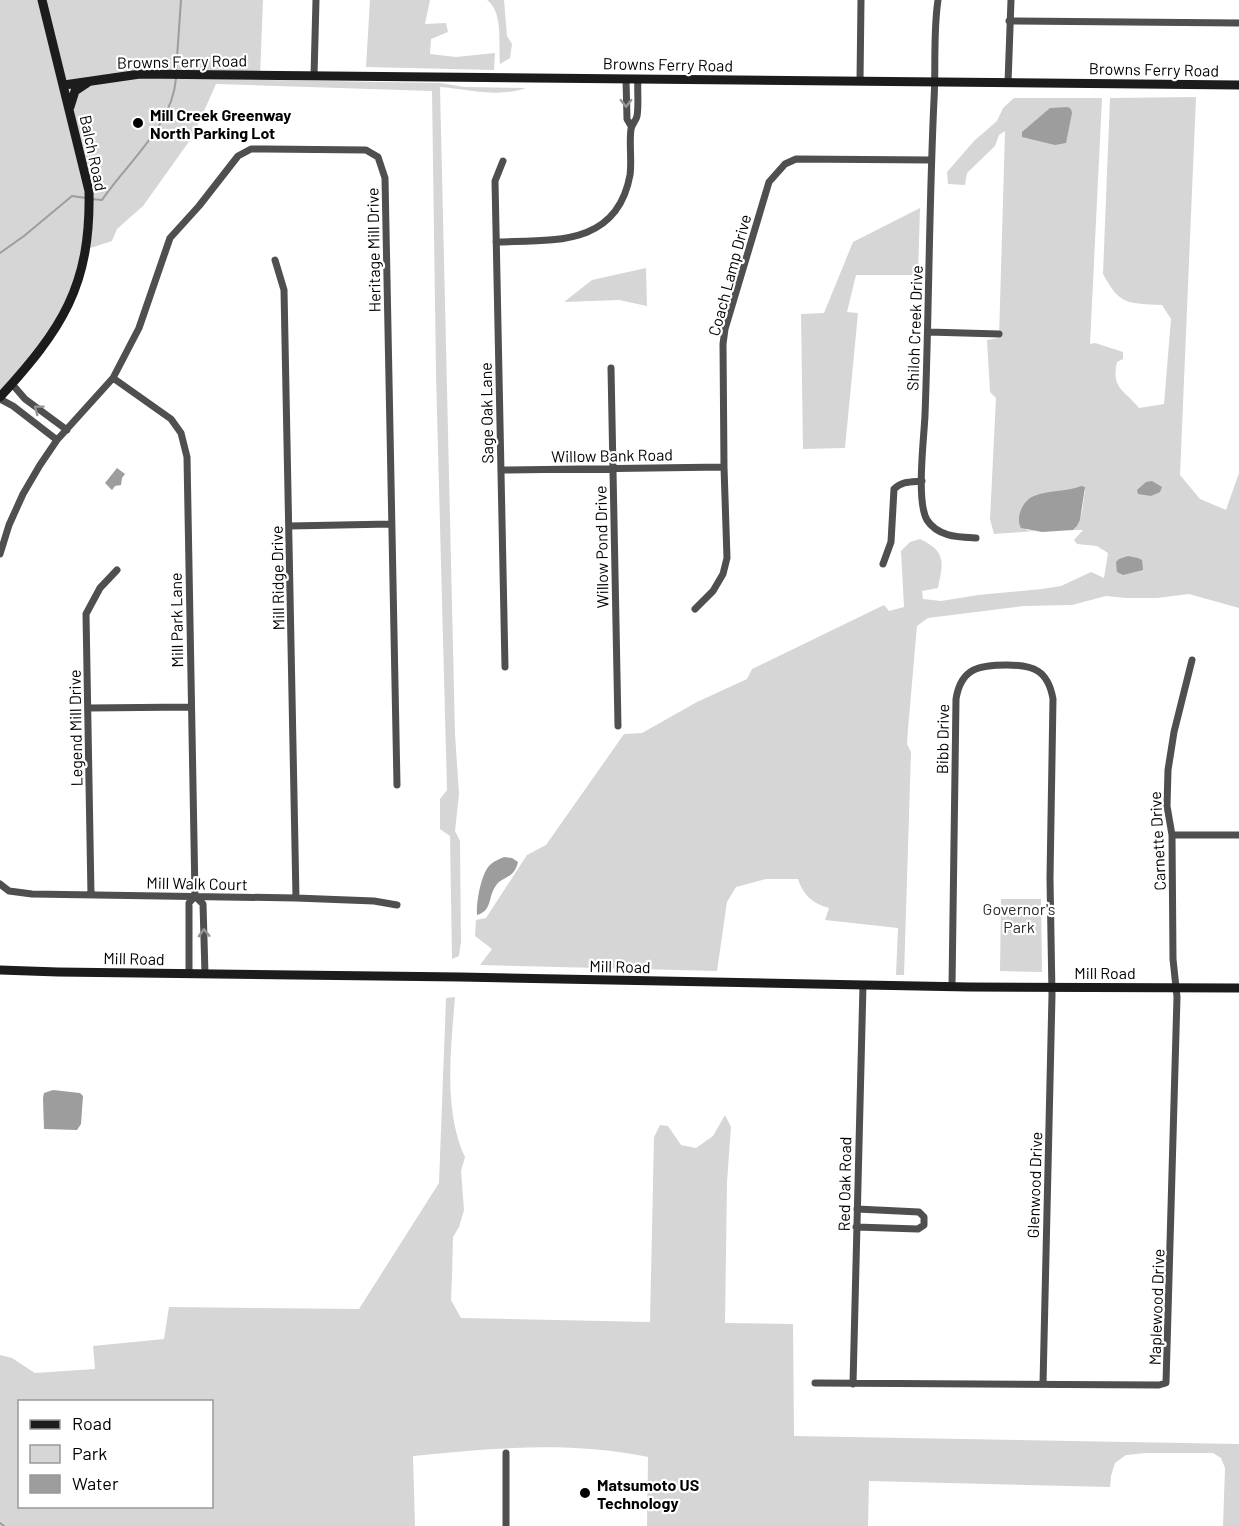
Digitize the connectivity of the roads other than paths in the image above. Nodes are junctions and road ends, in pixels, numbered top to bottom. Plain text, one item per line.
1 (42, 0) edge
2 (316, 0) edge
3 (861, 0) edge
4 (938, 0) edge
5 (1011, 0) edge
6 (1010, 21) junction
7 (1239, 22) edge
8 (56, 56) junction
9 (314, 76) junction
10 (626, 79) junction
11 (638, 79) junction
12 (98, 80) junction
13 (860, 81) junction
14 (935, 82) junction
15 (1008, 83) junction
16 (64, 85) junction
17 (1239, 85) edge
18 (70, 109) junction
19 (632, 126) junction
20 (503, 160) dead end
21 (931, 160) junction
22 (496, 242) junction
23 (275, 260) dead end
24 (928, 332) junction
25 (999, 334) dead end
26 (611, 368) dead end
27 (113, 378) junction
28 (12, 384) junction
29 (0, 398) edge
30 (67, 430) junction
31 (57, 440) junction
32 (724, 467) junction
33 (501, 470) junction
34 (613, 470) junction
35 (922, 482) junction
36 (391, 524) junction
37 (290, 526) junction
38 (976, 538) dead end
39 (0, 554) edge
40 (883, 564) dead end
41 (117, 570) dead end
42 (695, 609) dead end
43 (1192, 660) dead end
44 (505, 667) dead end
45 (190, 707) junction
46 (89, 708) junction
47 (618, 726) dead end
48 (398, 785) dead end
49 (1172, 835) junction
50 (1239, 835) edge
51 (0, 884) edge
52 (91, 894) junction
53 (195, 897) junction
54 (296, 898) junction
55 (397, 905) dead end
56 (0, 970) edge
57 (189, 973) junction
58 (205, 974) junction
59 (863, 985) junction
60 (952, 987) junction
61 (1052, 987) junction
62 (1176, 987) junction
63 (1239, 988) edge
64 (856, 1209) junction
65 (856, 1227) junction
66 (814, 1383) dead end
67 (853, 1384) junction
68 (1042, 1384) junction
69 (506, 1453) dead end
70 (506, 1526) edge

1 - 8 street, Balch Road
2 - 9 street
3 - 13 street
4 - 14 street, Shiloh Creek Drive
5 - 6 street
6 - 7 street
6 - 15 street
8 - 12 street, Browns Ferry Road
8 - 16 street, Balch Road
9 - 10 street, Browns Ferry Road
9 - 12 street, Browns Ferry Road
10 - 11 street, Browns Ferry Road
10 -> 19 street
11 - 13 street, Browns Ferry Road
11 - 19 street
12 - 16 street, Browns Ferry Road
12 - 18 street, Browns Ferry Road
13 - 14 street, Browns Ferry Road
14 - 15 street, Browns Ferry Road
14 - 21 street, Shiloh Creek Drive
15 - 17 street, Browns Ferry Road
16 - 18 street, Balch Road
18 - 28 street, Balch Road
19 - 22 street
20 - 22 street, Sage Oak Lane
21 - 24 street, Shiloh Creek Drive
21 - 32 street, Coach Lamp Drive
22 - 33 street, Sage Oak Lane
23 - 37 street, Mill Ridge Drive
24 - 25 street
24 - 35 street, Shiloh Creek Drive
26 - 34 street, Willow Pond Drive
27 - 30 street, Heritage Mill Drive
27 - 36 street, Heritage Mill Drive
27 - 45 street, Mill Park Lane
28 - 29 street, Balch Road
30 -> 28 street
29 - 31 street
30 - 31 street, Heritage Mill Drive
31 - 39 street, Heritage Mill Drive
32 - 34 street, Willow Bank Road
32 - 42 street, Coach Lamp Drive
33 - 34 street, Willow Bank Road
33 - 44 street, Sage Oak Lane
34 - 47 street, Willow Pond Drive
35 - 38 street, Shiloh Creek Drive
35 - 40 street
36 - 37 street
36 - 48 street, Heritage Mill Drive
37 - 54 street, Mill Ridge Drive
41 - 46 street, Legend Mill Drive
43 - 49 street, Carnette Drive
45 - 46 street
45 - 53 street, Mill Park Lane
46 - 52 street, Legend Mill Drive
49 - 50 street
49 - 62 street, Carnette Drive
51 - 52 street, Mill Walk Court
52 - 53 street, Mill Walk Court
53 - 54 street, Mill Walk Court
53 - 57 street, Mill Park Lane
58 -> 53 street, Mill Park Lane
54 - 55 street, Mill Walk Court
56 - 57 street, Mill Road
57 - 58 street, Mill Road
58 - 59 street, Mill Road
59 - 60 street, Mill Road
59 - 64 street, Red Oak Road
60 - 61 street, Mill Road
60 - 61 street, Bibb Drive
61 - 62 street, Mill Road
61 - 68 street, Glenwood Drive
62 - 63 street, Mill Road
62 - 68 street, Maplewood Drive
64 - 65 street, Red Oak Road
64 - 65 street
65 - 67 street, Red Oak Road
66 - 67 street, Maplewood Drive
67 - 68 street, Maplewood Drive
69 - 70 street

